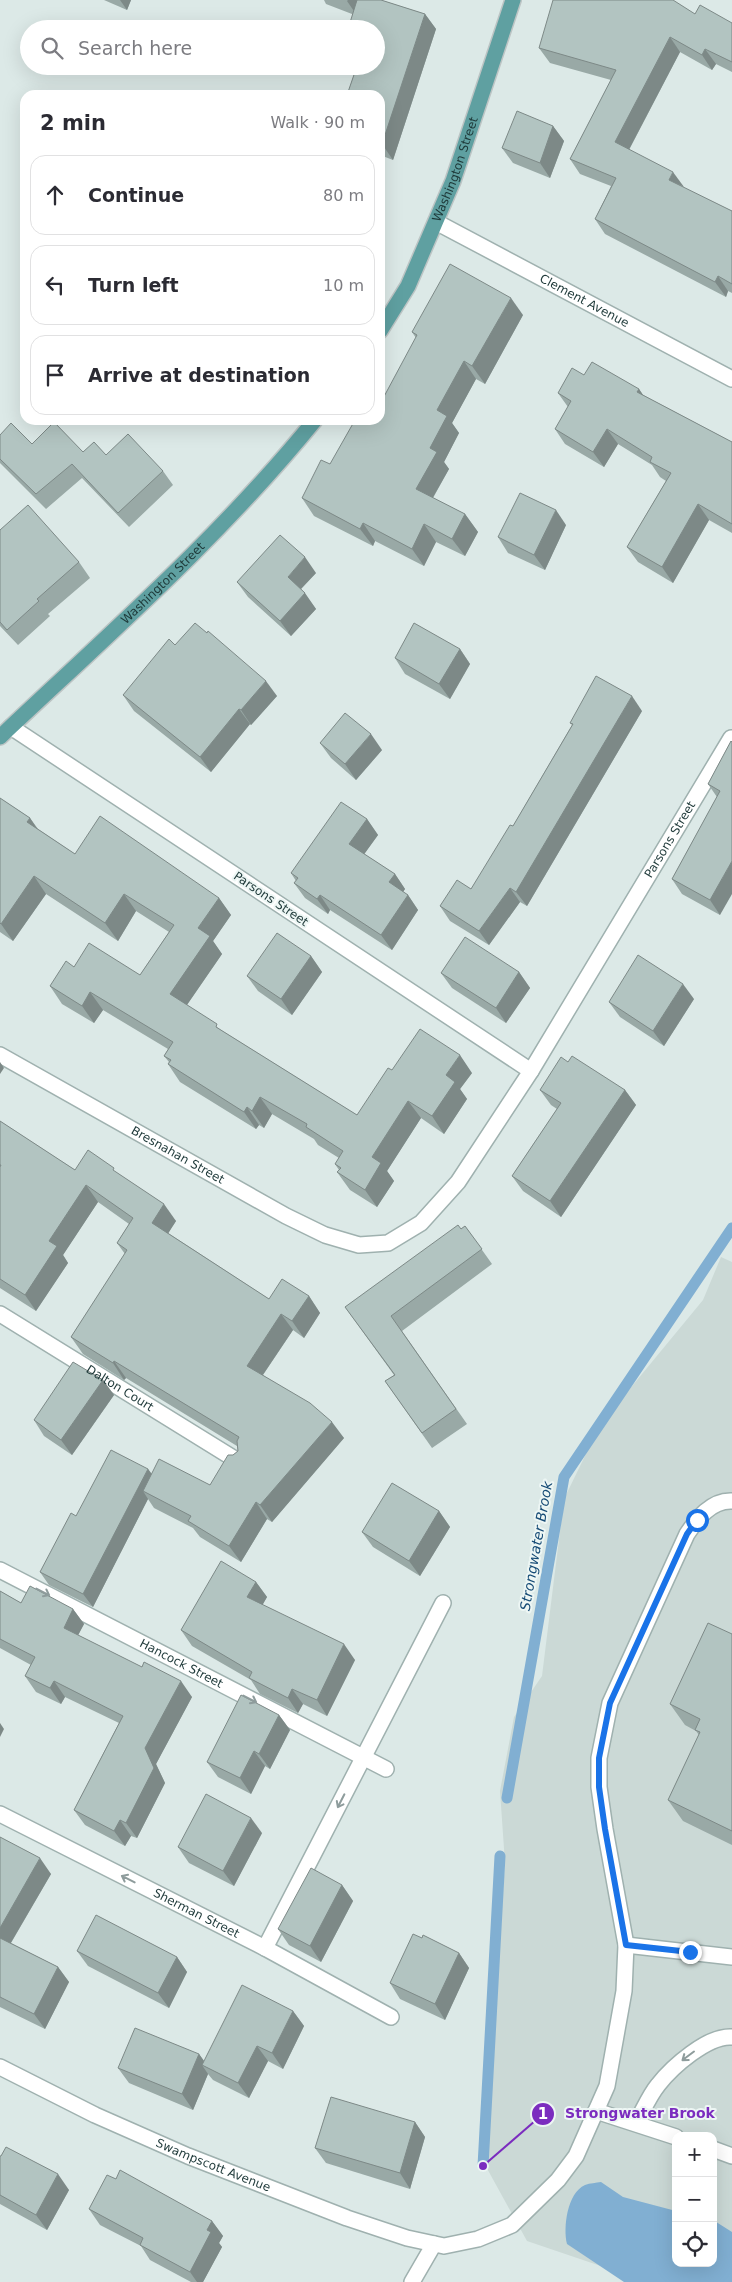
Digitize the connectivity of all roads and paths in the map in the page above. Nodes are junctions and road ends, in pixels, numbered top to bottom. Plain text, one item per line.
1 (513, 0) edge
2 (436, 222) junction
3 (385, 323) edge
4 (732, 379) edge
5 (311, 425) edge
6 (11, 726) junction
7 (0, 737) edge
8 (732, 738) edge
9 (0, 1055) edge
10 (531, 1071) junction
11 (359, 1245) joint
12 (0, 1314) edge
13 (241, 1463) edge
14 (732, 1501) edge
15 (0, 1570) edge
16 (443, 1603) dead end
17 (363, 1757) junction
18 (386, 1769) dead end
19 (0, 1814) edge
20 (626, 1945) junction
21 (265, 1948) junction
22 (732, 1957) edge
23 (392, 2016) dead end
24 (732, 2037) edge
25 (0, 2068) edge
26 (596, 2111) junction
27 (636, 2123) junction
28 (672, 2135) edge
29 (717, 2150) edge
30 (732, 2156) edge
31 (434, 2244) junction
32 (412, 2282) edge

1 - 2 main road, Washington Street
2 - 3 main road, Washington Street
2 - 4 street, Clement Avenue
5 - 6 main road, Washington Street
6 - 7 main road, Washington Street
6 - 10 street, Parsons Street
8 - 10 street, Parsons Street
9 - 11 street, Bresnahan Street
10 - 11 street, Parsons Street
12 - 13 street, Dalton Court
14 - 20 street, Swampscott Avenue
15 -> 17 street, Hancock Street
16 - 17 street
17 - 18 street, Hancock Street
17 -> 21 street
21 -> 19 street, Sherman Street
20 - 22 street
20 - 26 street, Swampscott Avenue
21 - 23 street, Sherman Street
24 -> 27 street
25 - 31 street, Swampscott Avenue
26 - 27 street
26 - 31 street, Swampscott Avenue
27 - 28 street
29 - 30 street
31 - 32 street

